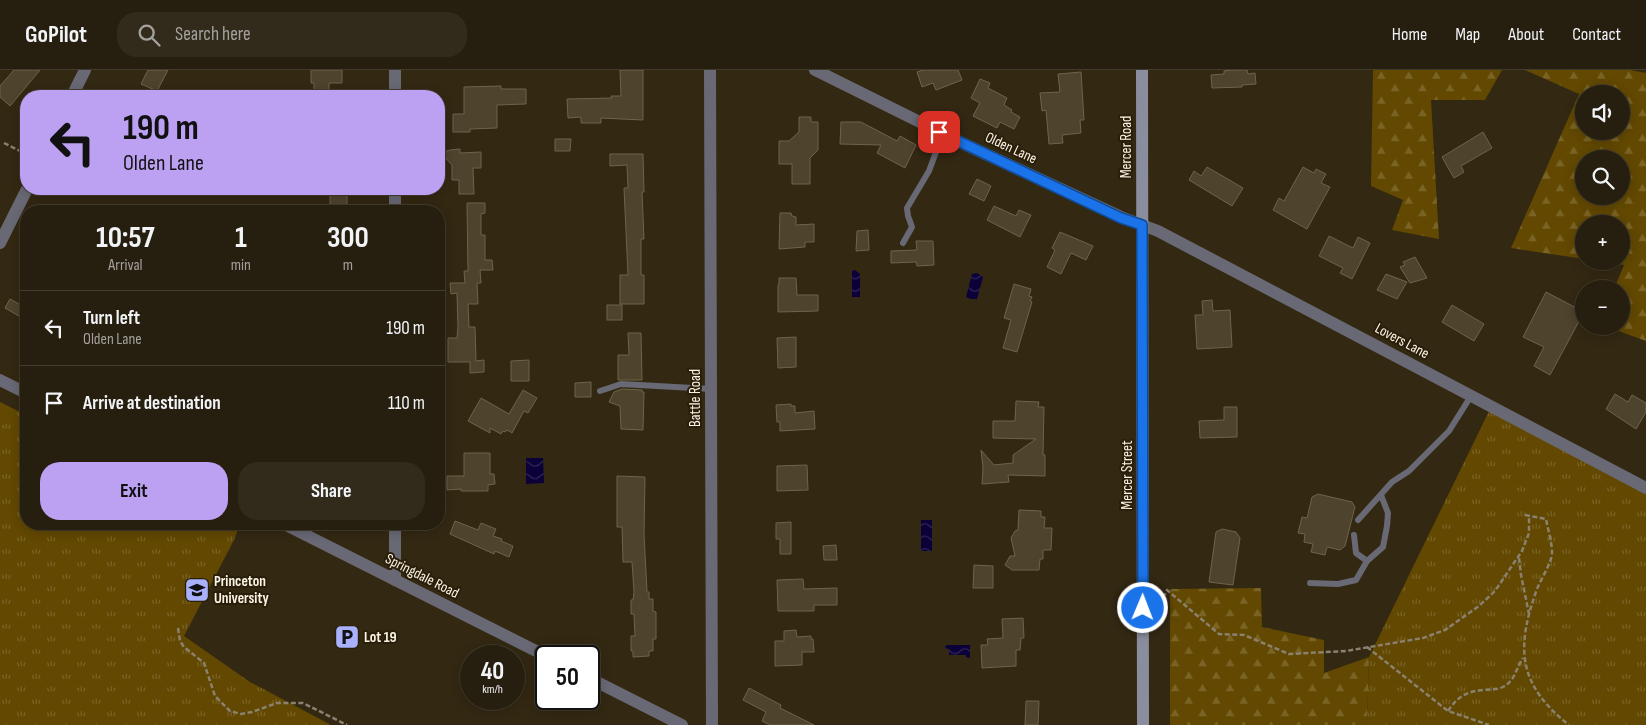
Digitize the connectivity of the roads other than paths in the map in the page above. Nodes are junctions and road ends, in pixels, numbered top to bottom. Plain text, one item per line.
1 (85, 70) edge
2 (395, 70) edge
3 (710, 70) edge
4 (815, 70) edge
5 (1142, 70) edge
6 (75, 90) edge
7 (395, 90) edge
8 (939, 132) junction
9 (24, 195) edge
10 (1142, 225) junction
11 (0, 243) edge
12 (903, 243) dead end
13 (0, 380) edge
14 (711, 389) junction
15 (20, 390) edge
16 (600, 390) dead end
17 (1471, 396) junction
18 (1646, 488) edge
19 (1381, 495) junction
20 (1358, 520) dead end
21 (296, 530) edge
22 (395, 530) edge
23 (1354, 535) dead end
24 (1367, 561) junction
25 (395, 580) junction
26 (1310, 583) dead end
27 (535, 650) edge
28 (600, 684) edge
29 (682, 725) edge
30 (712, 725) edge
31 (1143, 725) edge

1 - 6 street
2 - 7 street
3 - 14 street, Battle Road
4 - 8 street, Olden Lane
5 - 10 main road, Mercer Road
8 - 10 street, Olden Lane
8 - 12 lane
9 - 11 street
10 - 17 street, Lovers Lane
10 - 31 main road, Mercer Street
13 - 15 street
14 - 16 lane
14 - 30 street, Battle Road
17 - 18 street, Lovers Lane
17 - 19 lane
19 - 20 lane
19 - 24 lane
21 - 25 street, Springdale Road
22 - 25 street
23 - 24 lane
24 - 26 lane
25 - 27 street, Springdale Road
28 - 29 street

